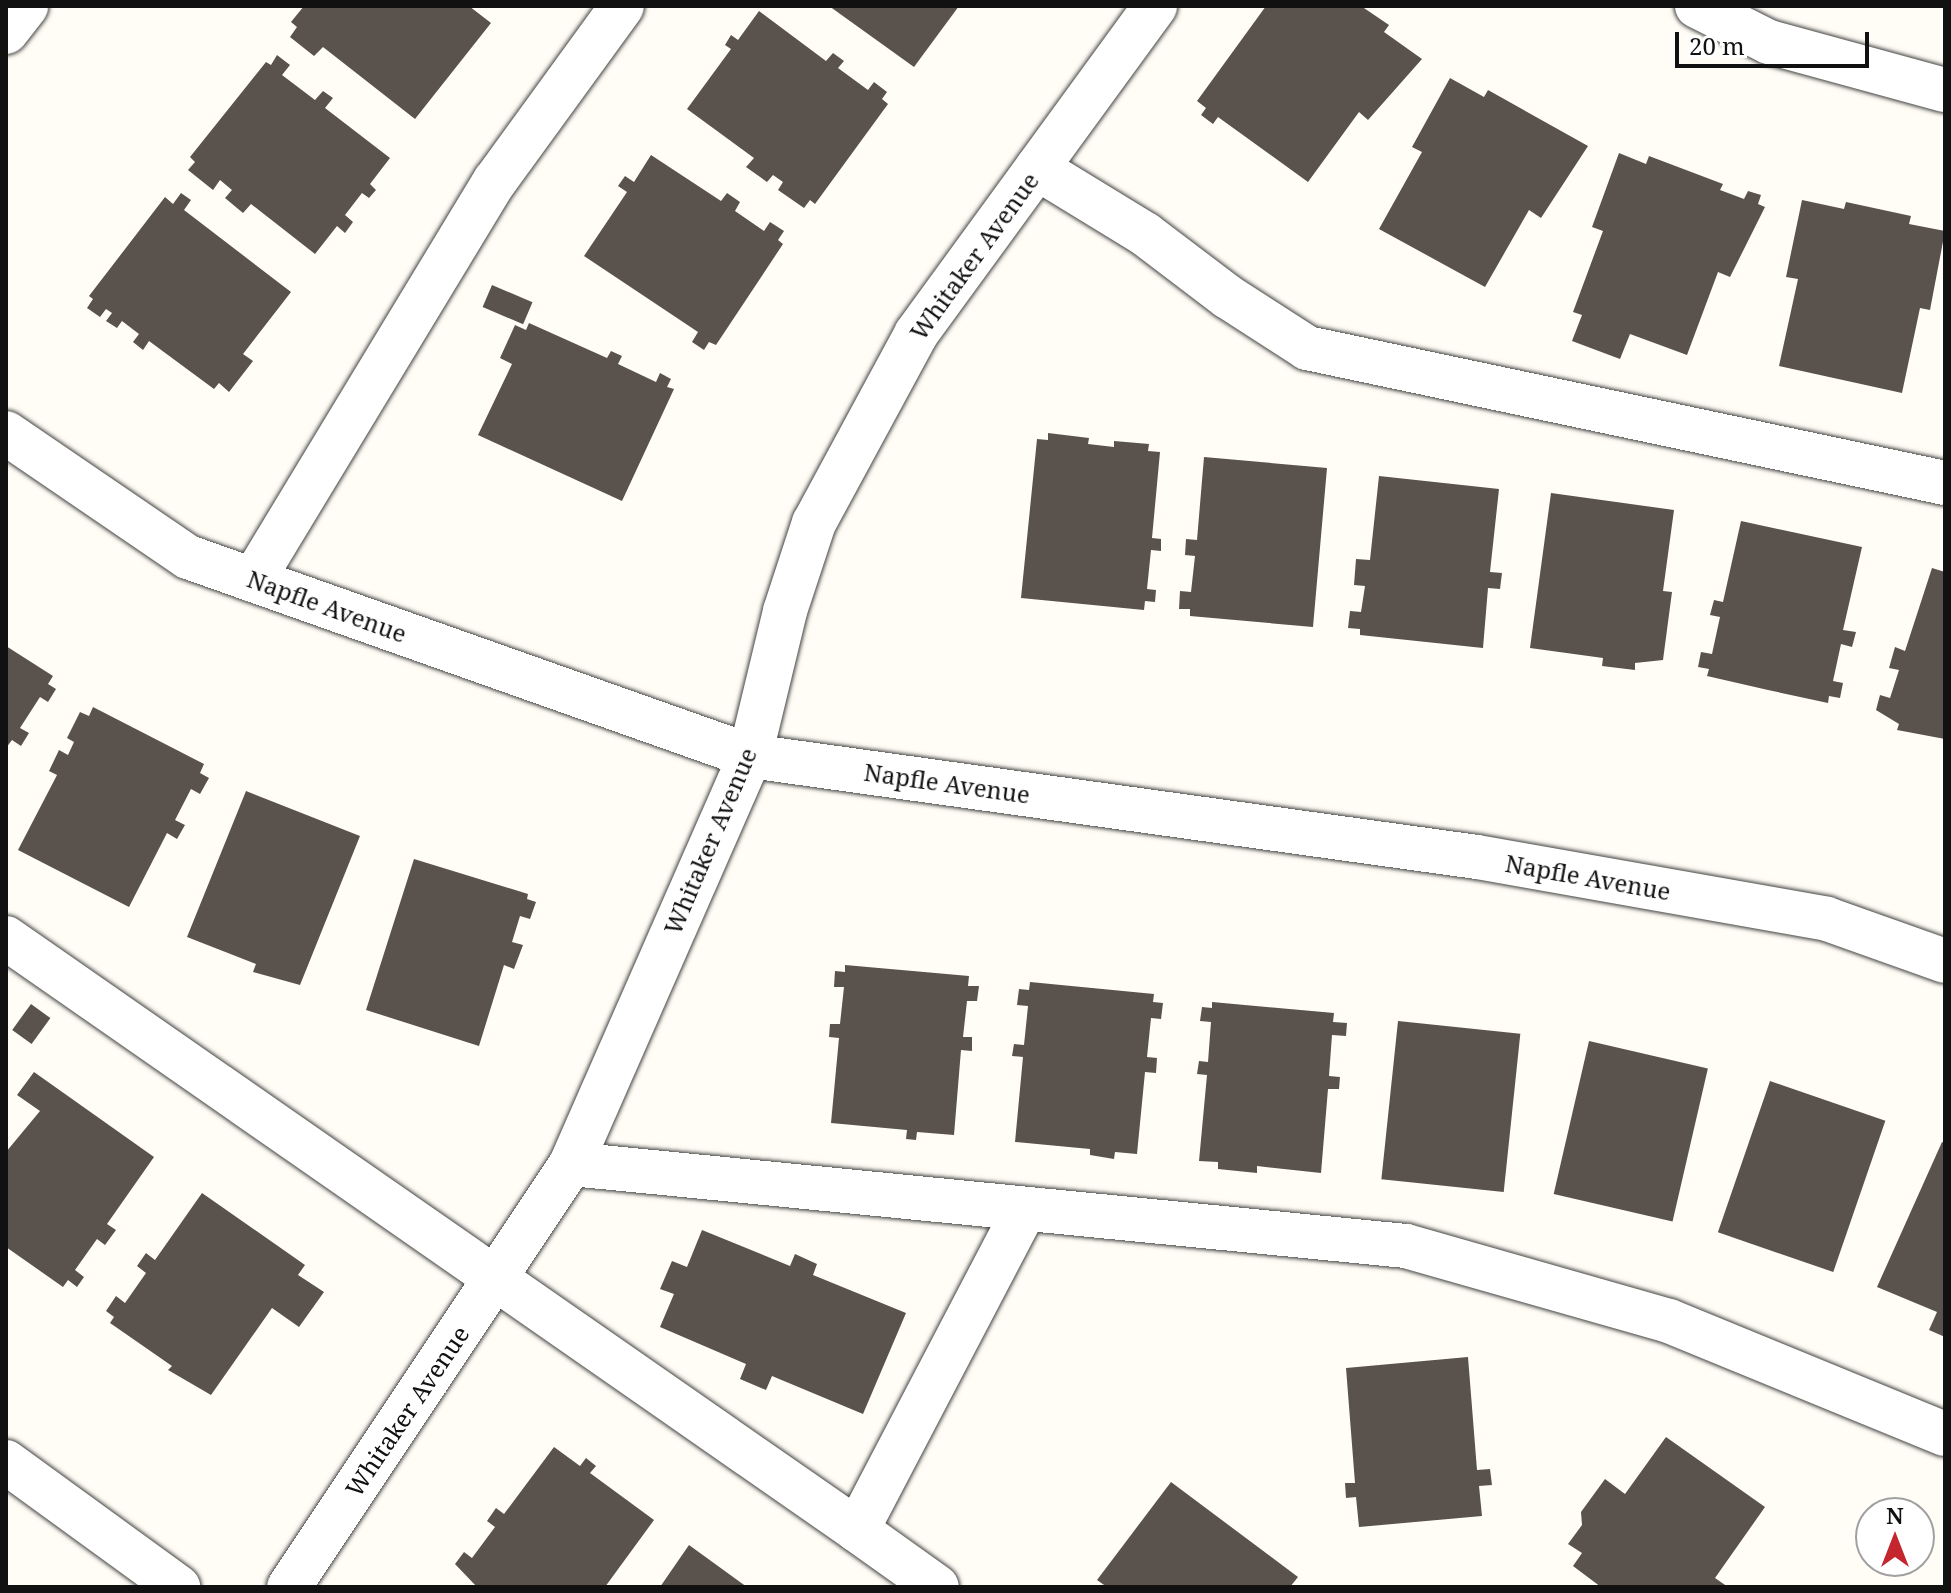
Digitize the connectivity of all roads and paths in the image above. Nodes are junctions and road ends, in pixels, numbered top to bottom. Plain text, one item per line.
1 (26, 6) edge
2 (622, 6) edge
3 (1155, 6) edge
4 (1697, 6) edge
5 (6, 32) edge
6 (1945, 90) edge
7 (1037, 168) junction
8 (6, 433) edge
9 (1945, 483) edge
10 (253, 580) junction
11 (750, 756) junction
12 (6, 938) edge
13 (1945, 961) edge
14 (571, 1164) junction
15 (1025, 1209) junction
16 (495, 1280) junction
17 (1945, 1434) edge
18 (6, 1462) edge
19 (857, 1530) junction
20 (178, 1587) edge
21 (289, 1587) edge
22 (937, 1587) edge

1 - 5 street
2 - 10 street
3 - 7 street, Whitaker Avenue
4 - 6 street
7 - 9 street
7 - 11 street, Whitaker Avenue
8 - 10 street, Napfle Avenue
10 - 11 street, Napfle Avenue
11 - 13 street, Napfle Avenue
11 - 14 street, Whitaker Avenue
12 - 16 street
14 - 15 street
14 - 16 street, Whitaker Avenue
15 - 17 street
15 - 19 street
16 - 19 street
16 - 21 street, Whitaker Avenue
18 - 20 street
19 - 22 street

